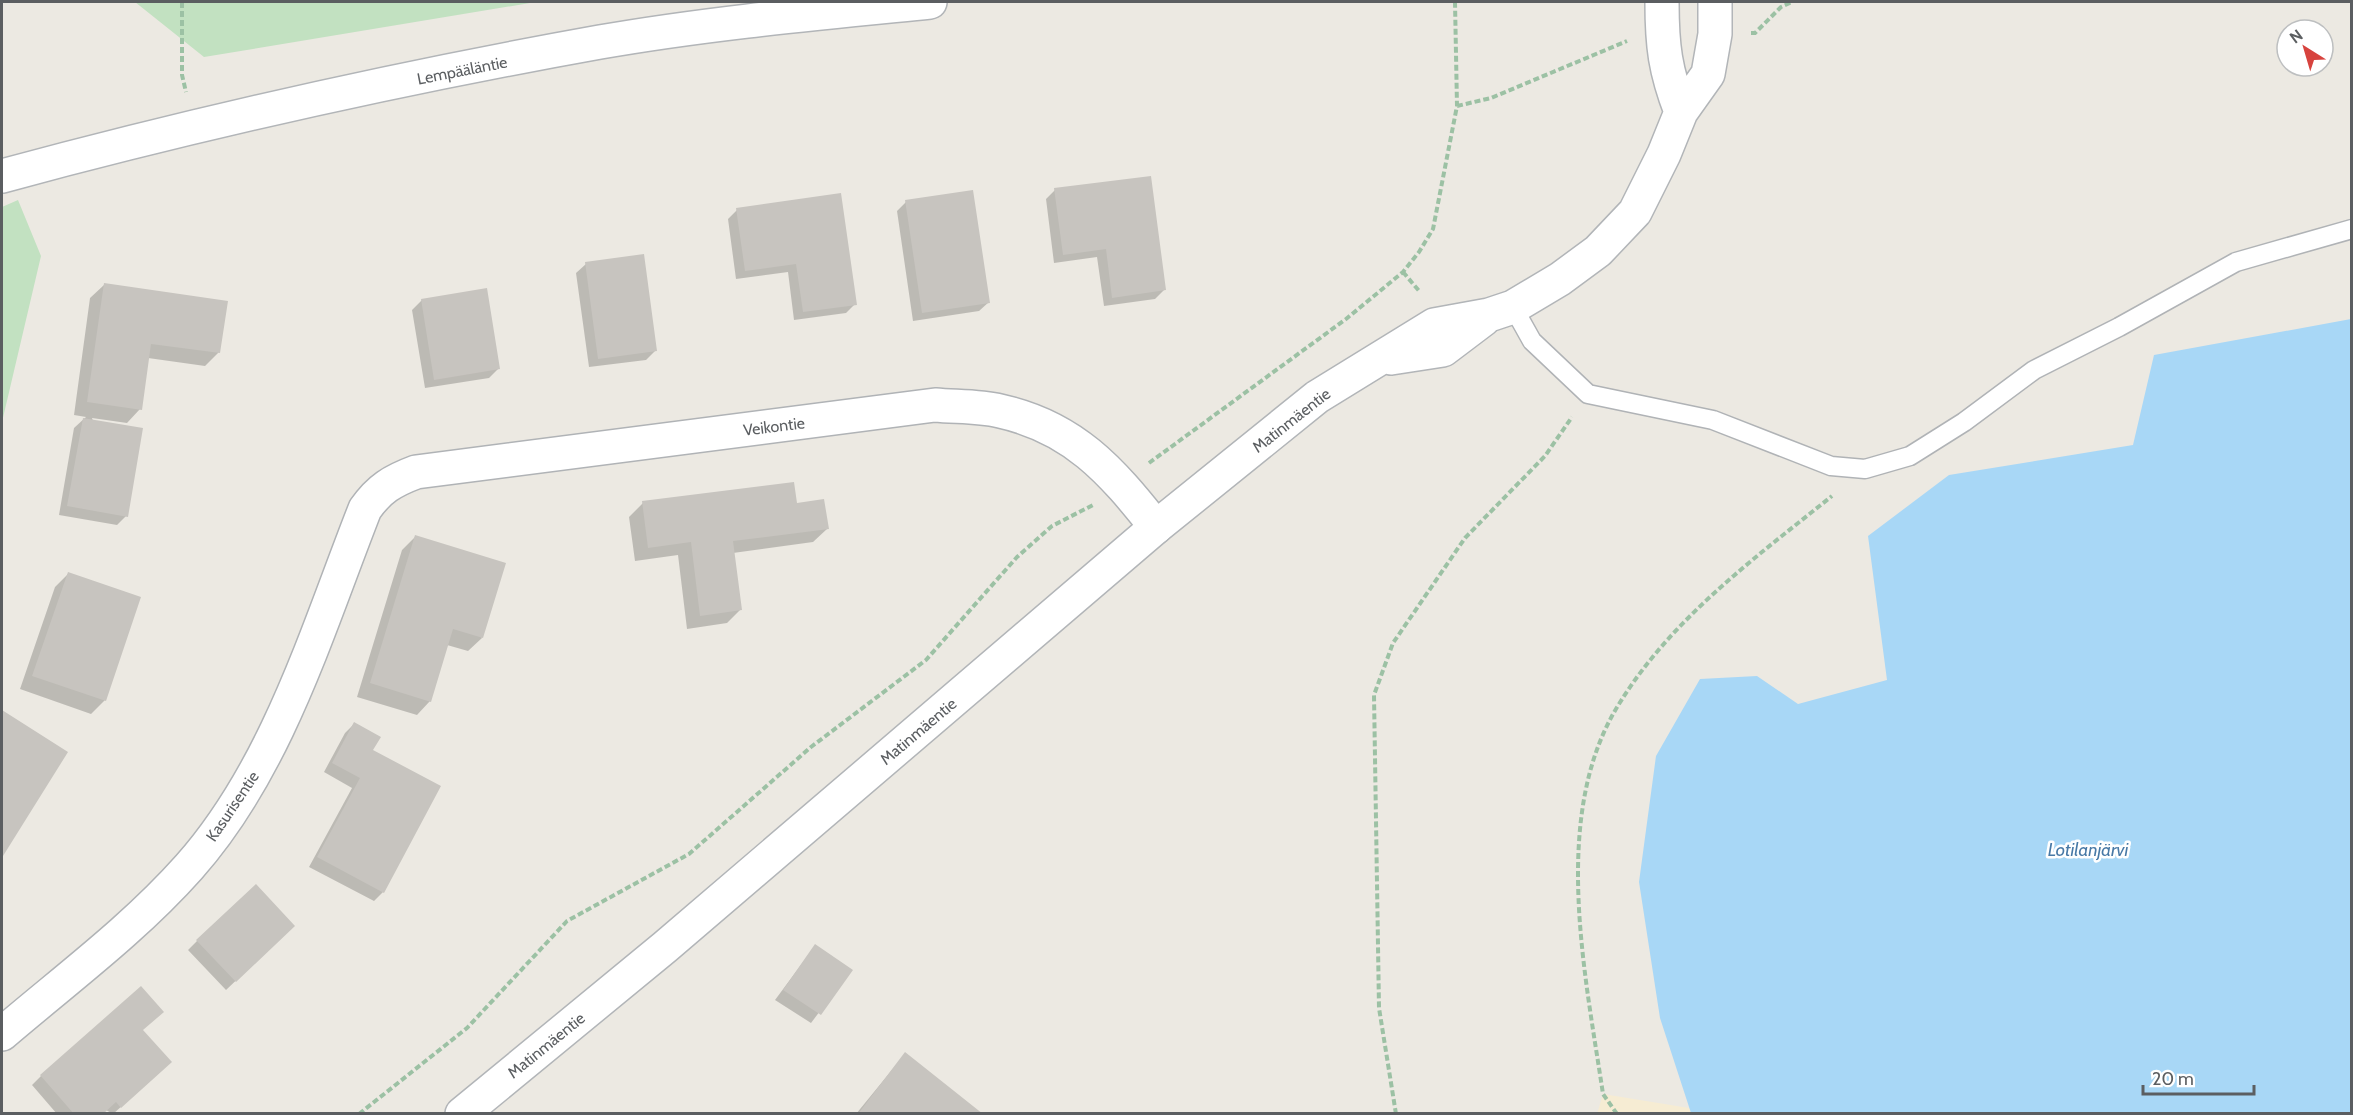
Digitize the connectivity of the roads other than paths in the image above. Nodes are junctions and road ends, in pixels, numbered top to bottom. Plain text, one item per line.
1 (930, 2) edge
2 (1662, 2) edge
3 (1715, 2) edge
4 (1681, 112) junction
5 (2, 176) edge
6 (2352, 229) edge
7 (1501, 311) junction
8 (365, 510) joint
9 (1156, 527) junction
10 (2, 1034) edge
11 (462, 1113) edge

1 - 5 street, Lempääläntie
2 - 4 street
3 - 4 street, Matinmäentie
4 - 7 street, Matinmäentie
6 - 7 lane
7 - 9 street, Matinmäentie
8 - 9 street, Veikontie
8 - 10 street, Kasurisentie
9 - 11 street, Matinmäentie

